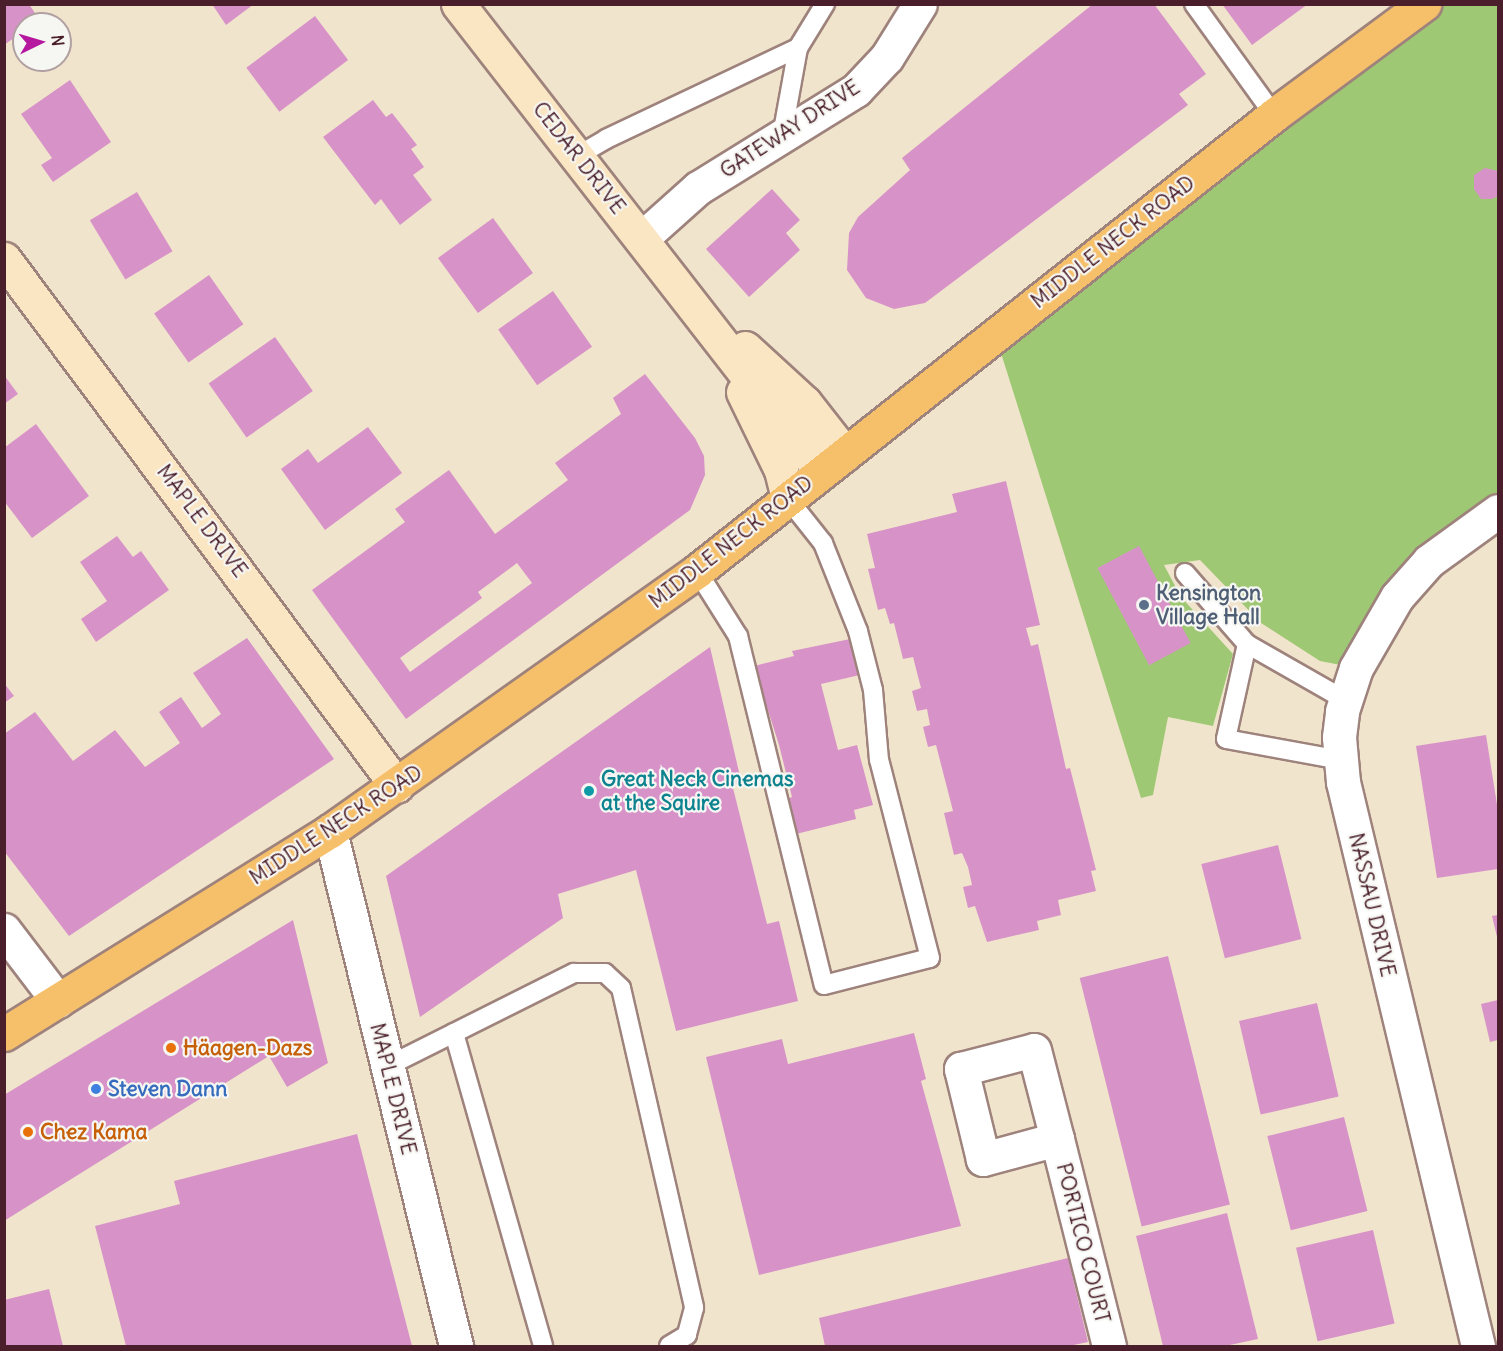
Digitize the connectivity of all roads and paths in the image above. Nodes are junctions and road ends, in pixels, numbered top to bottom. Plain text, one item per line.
1 (458, 4) edge
2 (825, 4) edge
3 (1194, 4) edge
4 (1424, 4) edge
5 (914, 6) edge
6 (798, 48) junction
7 (1274, 115) junction
8 (782, 136) junction
9 (577, 156) junction
10 (642, 238) junction
11 (4, 259) edge
12 (699, 312) junction
13 (834, 463) junction
14 (788, 499) junction
15 (1498, 514) edge
16 (697, 571) junction
17 (1185, 573) dead end
18 (1248, 644) junction
19 (1346, 700) junction
20 (1340, 760) junction
21 (397, 786) junction
22 (330, 831) junction
23 (4, 930) edge
24 (58, 1001) junction
25 (454, 1033) junction
26 (4, 1034) edge
27 (388, 1066) junction
28 (1057, 1139) dead end
29 (456, 1347) edge
30 (543, 1347) edge
31 (669, 1347) edge
32 (1109, 1347) edge
33 (1478, 1347) edge

1 - 9 street, CEDAR DRIVE
2 - 6 lane
3 - 7 lane
4 - 7 main road, MIDDLE NECK ROAD
5 - 8 street, GATEWAY DRIVE
6 - 8 lane
6 - 9 lane
7 - 13 main road, MIDDLE NECK ROAD
8 - 10 street, GATEWAY DRIVE
9 - 10 street, CEDAR DRIVE
10 - 12 street, CEDAR DRIVE
11 - 21 street, MAPLE DRIVE
12 - 13 street, CEDAR DRIVE
12 - 14 street
13 - 14 main road, MIDDLE NECK ROAD
14 - 16 main road, MIDDLE NECK ROAD
14 - 16 lane
15 - 19 street, NASSAU DRIVE
16 - 21 main road, MIDDLE NECK ROAD
17 - 18 lane
18 - 19 lane
18 - 20 lane
19 - 20 street, NASSAU DRIVE
20 - 33 street, NASSAU DRIVE
21 - 22 main road, MIDDLE NECK ROAD
22 - 24 main road, MIDDLE NECK ROAD
22 - 27 street, MAPLE DRIVE
23 - 24 street
24 - 26 main road, MIDDLE NECK ROAD
25 - 27 lane
25 - 30 lane
25 - 31 lane
27 - 29 street, MAPLE DRIVE
28 - 32 street, PORTICO COURT

